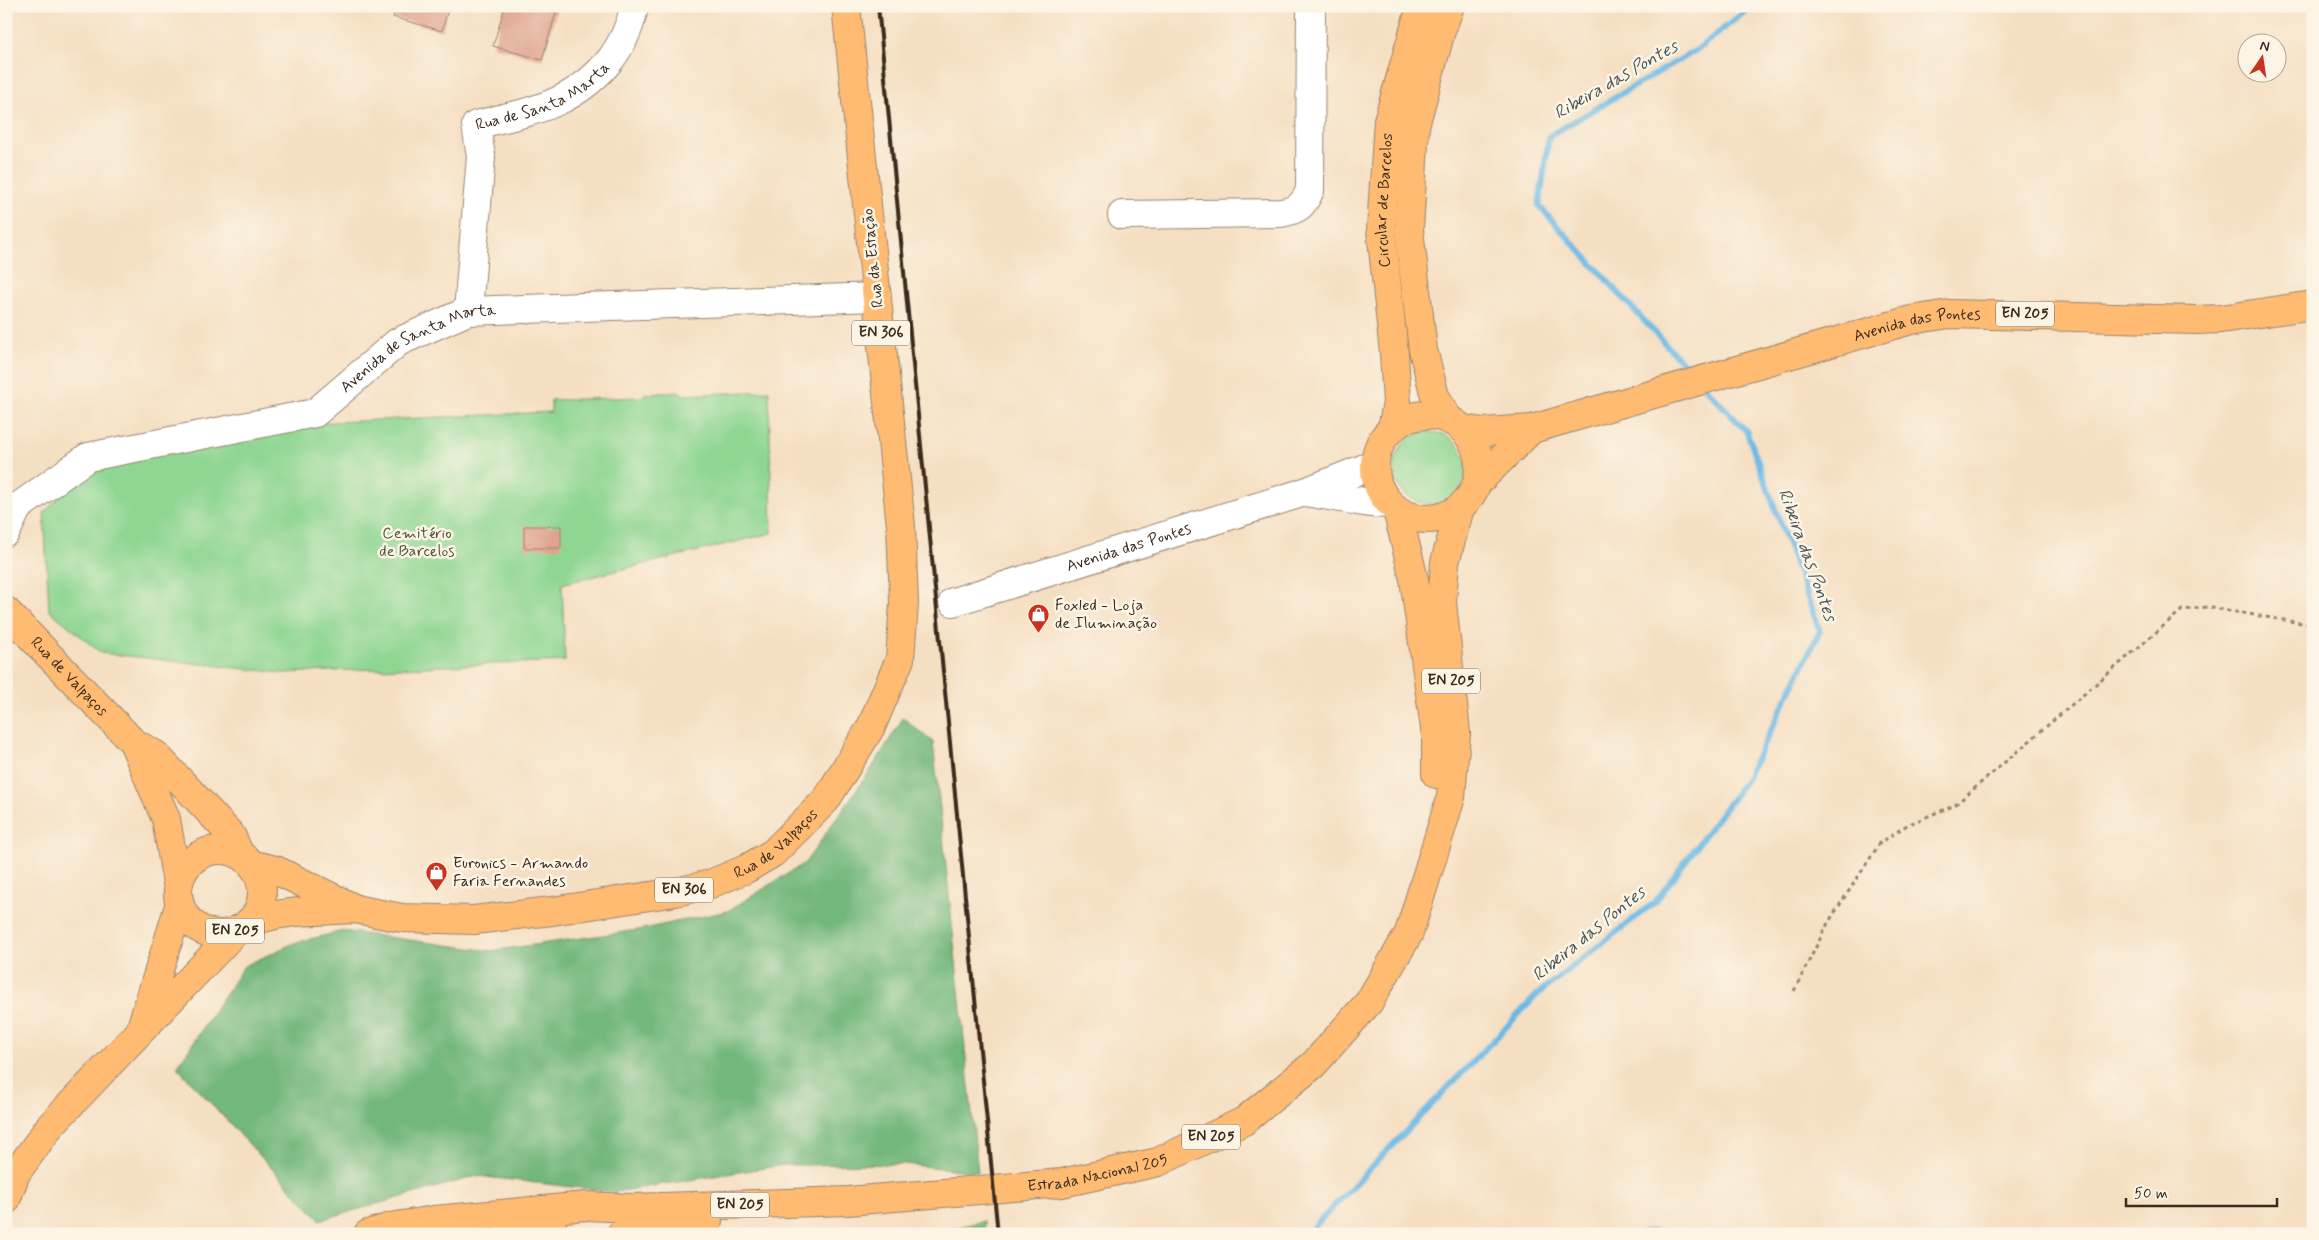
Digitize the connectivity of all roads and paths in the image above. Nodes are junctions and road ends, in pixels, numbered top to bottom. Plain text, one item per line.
1 (634, 6) edge
2 (846, 6) edge
3 (1312, 6) edge
4 (1421, 6) edge
5 (1450, 6) edge
6 (1122, 215) dead end
7 (877, 297) junction
8 (2313, 305) edge
9 (468, 310) junction
10 (1456, 424) junction
11 (1392, 429) junction
12 (1532, 429) junction
13 (1375, 464) junction
14 (1477, 483) junction
15 (1305, 492) junction
16 (1393, 507) junction
17 (1460, 508) junction
18 (6, 532) edge
19 (953, 602) dead end
20 (6, 611) edge
21 (2313, 625) edge
22 (900, 659) joint
23 (133, 742) junction
24 (1434, 854) junction
25 (246, 860) junction
26 (179, 896) junction
27 (356, 909) junction
28 (243, 926) junction
29 (1794, 991) dead end
30 (140, 1035) junction
31 (6, 1200) edge
32 (848, 1201) junction
33 (632, 1208) junction
34 (368, 1234) edge
35 (508, 1234) edge
36 (620, 1234) edge

1 - 9 street, Rua de Santa Marta
2 - 7 main road, Rua da Estação / EN 306
3 - 6 street
4 - 11 main road, Circular de Barcelos
5 - 10 main road, Circular de Barcelos
7 - 9 street, Avenida de Santa Marta
7 - 22 main road, Rua da Estação / EN 306
8 - 12 main road, Avenida das Pontes / EN 205
9 - 18 street, Avenida de Santa Marta
10 - 11 main road, EN 205
10 - 12 main road, Avenida das Pontes / EN 205
10 - 14 main road, EN 205
11 - 13 main road, EN 205
12 - 14 main road, Avenida das Pontes / EN 205
13 - 15 street, Avenida das Pontes
13 - 16 main road, EN 205
14 - 17 main road, EN 205
15 - 16 street, Avenida das Pontes
15 - 19 street, Avenida das Pontes
16 - 17 main road
16 - 24 main road, Estrada Nacional 205 / EN 205
17 - 24 main road, Estrada Nacional 205 / EN 205
20 - 23 main road, Rua de Valpaços / EN 205
21 - 29 path
22 - 27 main road, Rua de Valpaços / EN 306
23 - 25 main road, Rua de Valpaços / EN 205
23 - 26 main road, Rua de Valpaços / EN 205
24 - 32 main road, Estrada Nacional 205 / EN 205
25 - 26 main road, EN 205
25 - 27 main road, Rua de Valpaços / EN 306
25 - 28 main road, EN 205
26 - 28 main road, EN 205
26 - 30 main road, EN 205
27 - 28 main road, Rua de Valpaços / EN 306
28 - 30 main road, EN 205
30 - 31 main road, EN 205
32 - 33 main road, Estrada Nacional 205 / EN 205
32 - 36 main road, Estrada Nacional 205 / EN 205
33 - 34 main road, EN 205
33 - 35 main road

